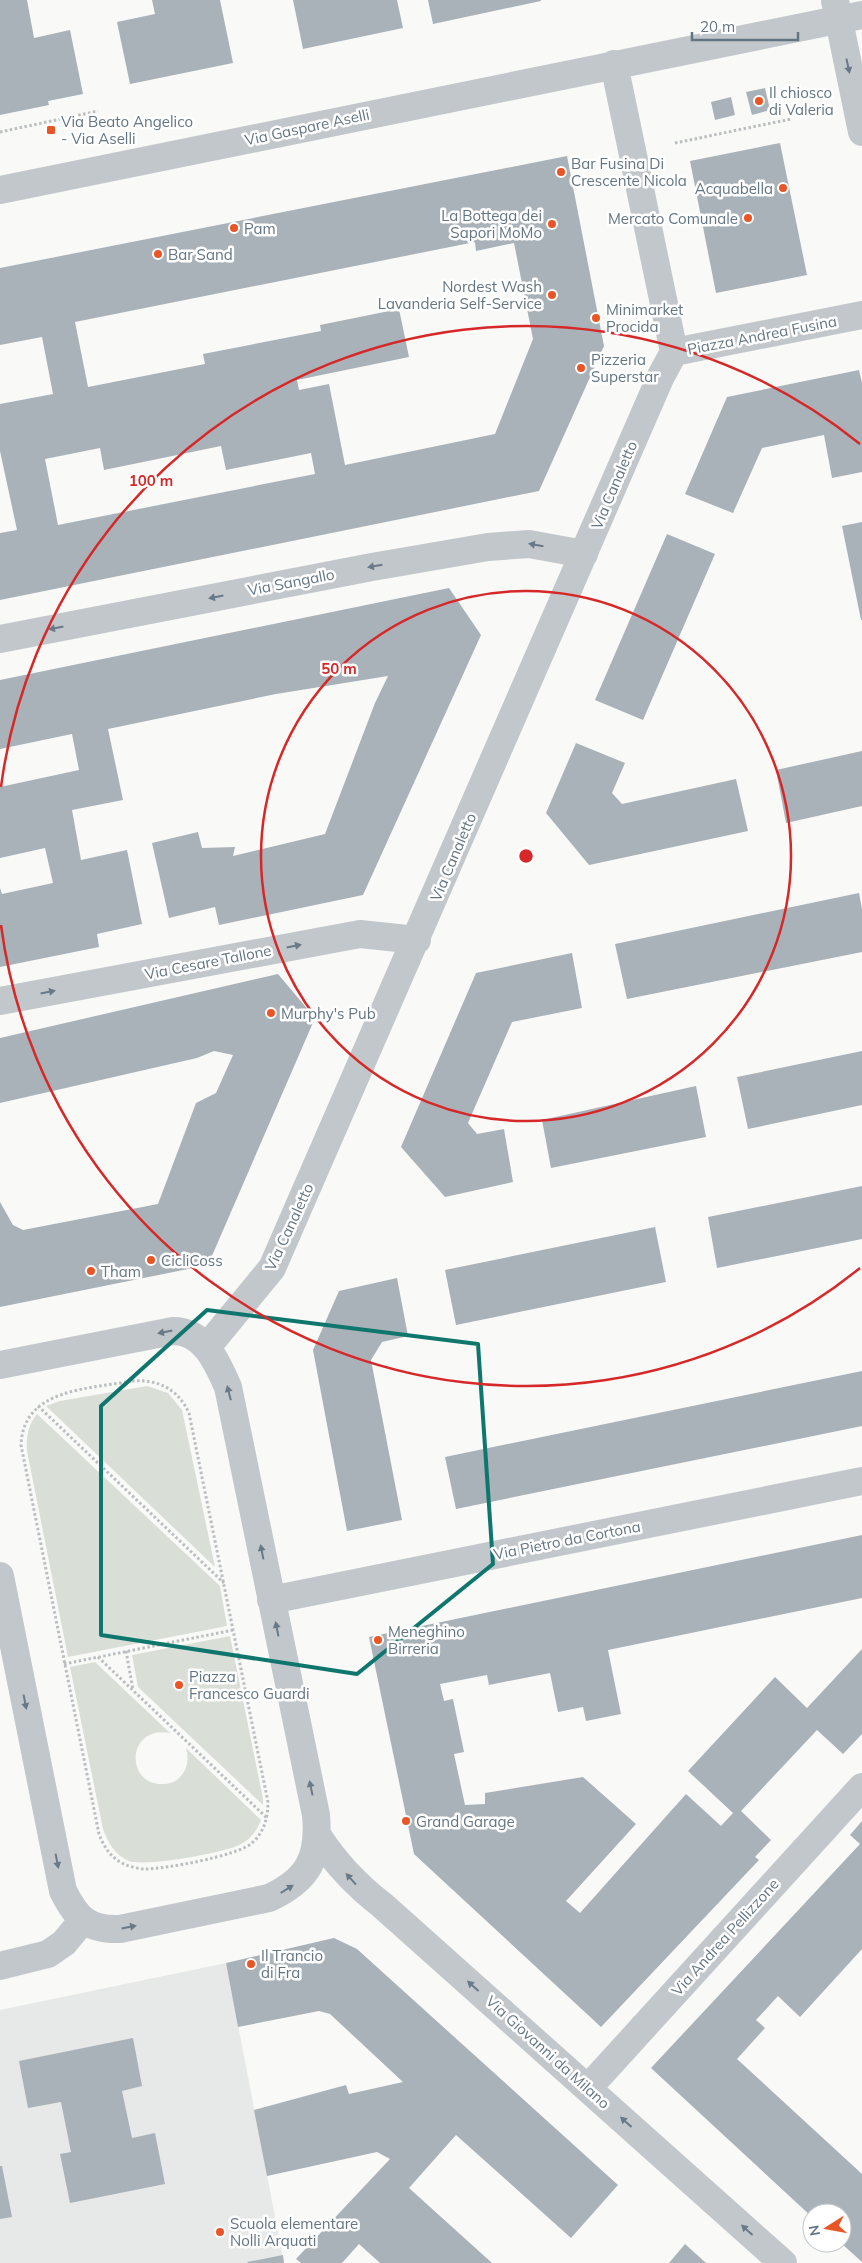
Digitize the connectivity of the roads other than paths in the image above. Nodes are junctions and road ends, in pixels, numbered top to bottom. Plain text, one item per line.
1 (845, 11) edge
2 (614, 64) junction
3 (862, 132) edge
4 (0, 190) edge
5 (862, 315) edge
6 (674, 352) junction
7 (584, 554) junction
8 (0, 639) edge
9 (417, 940) junction
10 (0, 1001) edge
11 (207, 1348) junction
12 (0, 1365) edge
13 (862, 1481) edge
14 (0, 1576) edge
15 (271, 1600) junction
16 (8, 1656) edge
17 (862, 1787) edge
18 (318, 1836) junction
19 (83, 1920) junction
20 (0, 1966) edge
21 (588, 2088) junction
22 (783, 2263) edge

1 - 2 street
1 -> 3 street
2 - 4 street, Via Gaspare Aselli
2 - 6 street, Piazza Andrea Fusina
5 - 6 street, Piazza Andrea Fusina
6 - 7 street, Via Canaletto
7 -> 8 street, Via Sangallo
7 - 9 street, Via Canaletto
10 -> 9 street, Via Cesare Tallone
9 - 11 street, Via Canaletto
11 -> 12 street
15 -> 11 street
13 - 15 street, Via Pietro da Cortona
14 - 16 street
18 -> 15 street
16 -> 19 street
17 - 21 street, Via Andrea Pellizzone
19 -> 18 street
21 -> 18 street, Via Giovanni da Milano
19 - 20 street
22 -> 21 street, Via Giovanni da Milano

